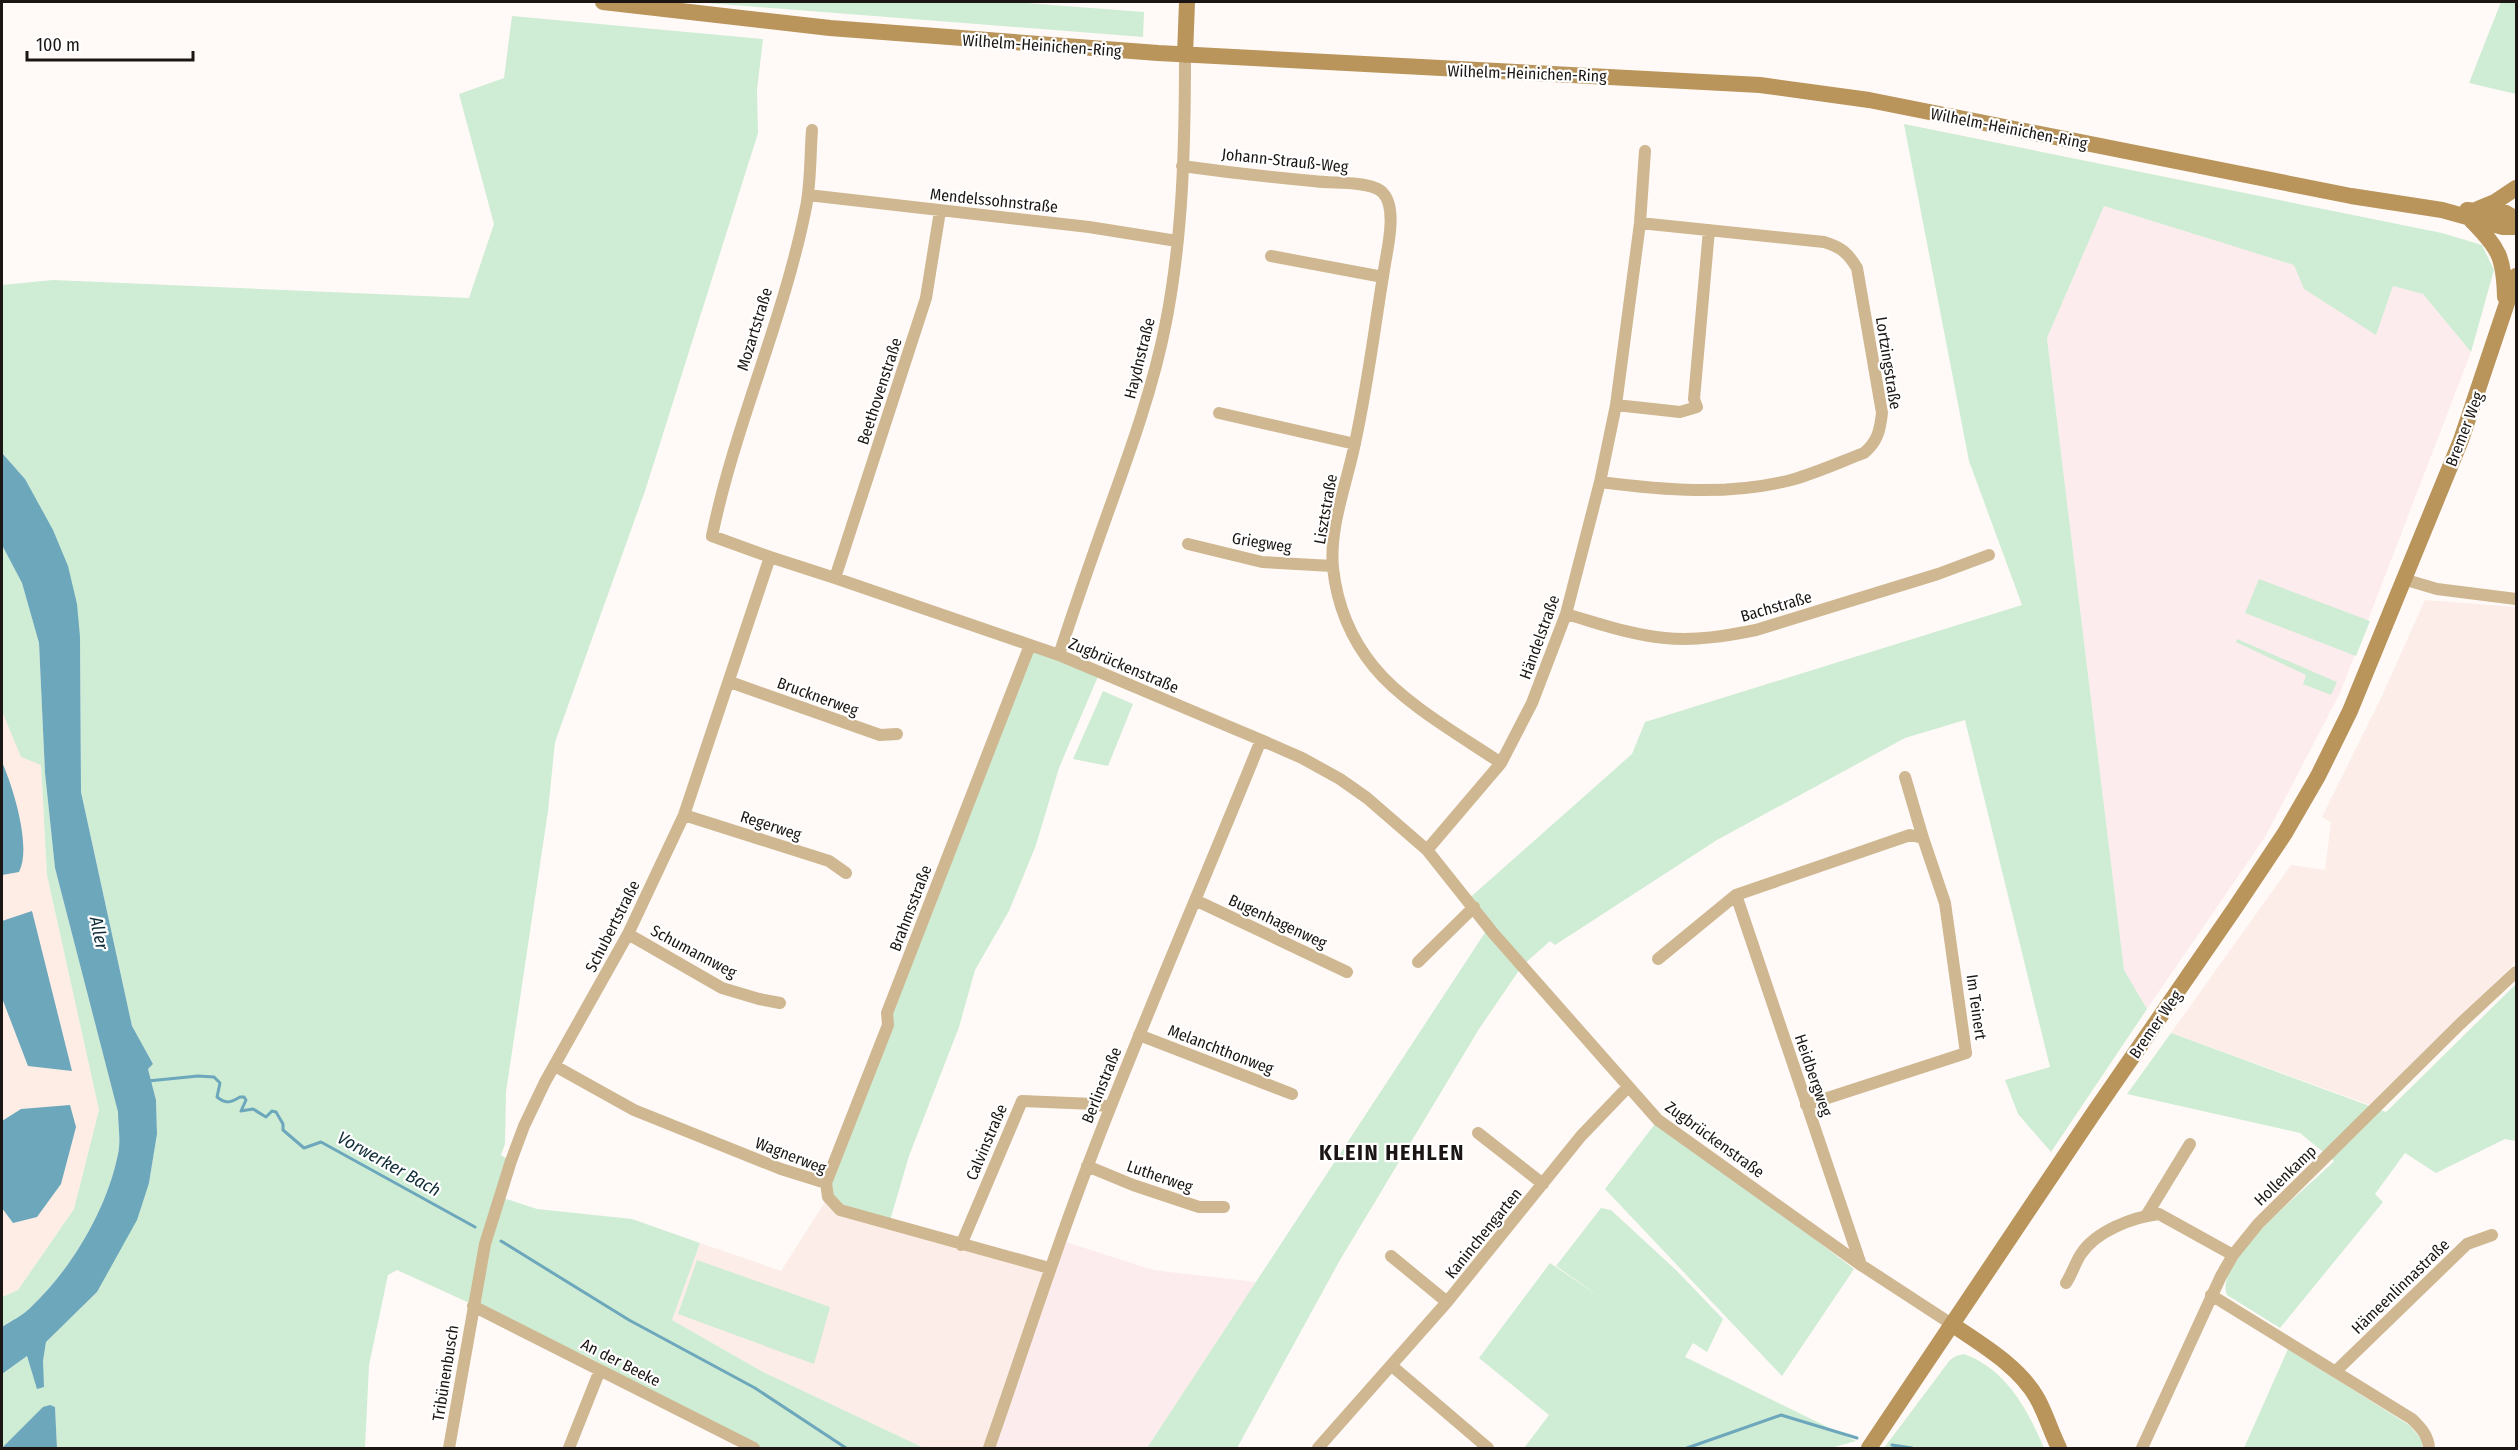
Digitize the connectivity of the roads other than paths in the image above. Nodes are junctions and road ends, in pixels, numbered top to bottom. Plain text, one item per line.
1 (603, 2) edge
2 (1187, 2) edge
3 (1185, 55) junction
4 (812, 130) dead end
5 (1646, 151) dead end
6 (1182, 166) junction
7 (2517, 188) edge
8 (1384, 193) joint
9 (808, 195) junction
10 (940, 211) junction
11 (2472, 214) junction
12 (2517, 219) edge
13 (1640, 223) junction
14 (2517, 227) edge
15 (1709, 230) junction
16 (1177, 240) junction
17 (1270, 256) dead end
18 (2517, 276) edge
19 (1383, 277) junction
20 (2505, 313) junction
21 (1616, 405) junction
22 (1219, 413) dead end
23 (1355, 444) junction
24 (1600, 482) junction
25 (712, 536) joint
26 (1188, 544) dead end
27 (1989, 555) dead end
28 (770, 558) junction
29 (1332, 566) junction
30 (835, 578) junction
31 (2403, 579) junction
32 (2517, 599) edge
33 (1566, 614) junction
34 (1030, 645) junction
35 (1059, 655) junction
36 (730, 682) junction
37 (897, 734) dead end
38 (1261, 740) junction
39 (1501, 762) junction
40 (1905, 777) dead end
41 (684, 815) junction
42 (1923, 838) junction
43 (1427, 850) junction
44 (846, 873) dead end
45 (1736, 895) junction
46 (1195, 900) junction
47 (1474, 908) junction
48 (628, 934) junction
49 (1658, 959) dead end
50 (1418, 962) dead end
51 (1347, 972) dead end
52 (2517, 972) edge
53 (780, 1003) dead end
54 (1139, 1035) junction
55 (555, 1065) junction
56 (1628, 1087) junction
57 (1292, 1094) dead end
58 (1806, 1105) junction
59 (1110, 1107) junction
60 (1478, 1133) dead end
61 (2190, 1144) dead end
62 (1088, 1166) junction
63 (826, 1184) junction
64 (1543, 1184) junction
65 (1224, 1207) dead end
66 (2146, 1216) junction
67 (2492, 1235) dead end
68 (961, 1245) junction
69 (2233, 1255) junction
70 (1391, 1256) dead end
71 (1861, 1265) junction
72 (1050, 1268) junction
73 (2066, 1283) dead end
74 (2211, 1295) junction
75 (1448, 1302) junction
76 (473, 1305) junction
77 (1953, 1325) junction
78 (1392, 1366) junction
79 (600, 1370) junction
80 (2337, 1371) junction
81 (449, 1449) edge
82 (569, 1449) edge
83 (754, 1449) edge
84 (989, 1449) edge
85 (1318, 1449) edge
86 (1488, 1449) edge
87 (1869, 1449) edge
88 (2059, 1449) edge
89 (2142, 1449) edge
90 (2429, 1449) edge

1 - 3 main road, Wilhelm-Heinichen-Ring
2 - 3 main road
3 - 6 street, Haydnstraße
3 - 11 main road, Wilhelm-Heinichen-Ring
4 - 9 street, Mozartstraße
5 - 13 street, Händelstraße
6 - 8 street, Johann-Strauß-Weg
6 - 16 street, Haydnstraße
7 - 11 main road
8 - 19 street, Lisztstraße
9 - 10 street, Mendelssohnstraße
9 - 25 street, Mozartstraße
10 - 16 street, Mendelssohnstraße
10 - 30 street, Beethovenstraße
11 - 12 main road, Wilhelm-Heinichen-Ring
11 - 14 main road, Wilhelm-Heinichen-Ring
11 - 20 main road
13 - 15 street, Lortzingstraße
13 - 21 street, Händelstraße
15 - 21 street
15 - 24 street, Lortzingstraße
16 - 35 street, Haydnstraße
17 - 19 street
18 - 20 main road, Bremer Weg
19 - 23 street, Lisztstraße
20 - 31 main road, Bremer Weg
21 - 24 street, Händelstraße
22 - 23 street
23 - 29 street, Lisztstraße
24 - 33 street, Händelstraße
25 - 28 street, Zugbrückenstraße
26 - 29 street, Griegweg
27 - 33 street, Bachstraße
28 - 30 street, Zugbrückenstraße
28 - 36 street, Schubertstraße
29 - 39 street, Lisztstraße
30 - 34 street, Zugbrückenstraße
31 - 32 street
31 - 77 main road, Bremer Weg
33 - 39 street, Händelstraße
34 - 35 street, Zugbrückenstraße
34 - 63 street, Brahmsstraße
35 - 38 street, Zugbrückenstraße
36 - 37 street, Brucknerweg
36 - 41 street, Schubertstraße
38 - 43 street, Zugbrückenstraße
38 - 46 street, Berlinstraße
39 - 43 street, Händelstraße
40 - 42 street, Im Teinert
41 - 44 street, Regerweg
41 - 48 street, Schubertstraße
42 - 45 street
42 - 58 street, Im Teinert
43 - 47 street, Zugbrückenstraße
45 - 49 street
45 - 58 street, Heidbergweg
46 - 51 street, Bugenhagenweg
46 - 54 street, Berlinstraße
47 - 50 street
47 - 56 street, Zugbrückenstraße
48 - 53 street, Schumannweg
48 - 55 street, Schubertstraße
52 - 69 street, Hollenkamp
54 - 57 street, Melanchthonweg
54 - 59 street, Berlinstraße
55 - 63 street, Wagnerweg
55 - 76 street, Schubertstraße
56 - 64 street, Kaninchengarten
56 - 71 street, Zugbrückenstraße
58 - 71 street, Heidbergweg
59 - 62 street, Berlinstraße
59 - 68 street, Calvinstraße
60 - 64 street, Kaninchengarten
61 - 66 street
62 - 65 street, Lutherweg
62 - 72 street, Berlinstraße
63 - 68 street, Wagnerweg
64 - 75 street, Kaninchengarten
66 - 69 street
66 - 73 street
67 - 80 street, Hämeenlinnastraße
68 - 72 street, Wagnerweg
69 - 74 street, Hollenkamp
70 - 75 street, Kaninchengarten
71 - 77 street, Zugbrückenstraße
72 - 84 street, Berlinstraße
74 - 80 street
74 - 89 street, Hollenkamp
75 - 78 street, Kaninchengarten
76 - 79 street, An der Beeke
76 - 81 street, Tribünenbusch
77 - 87 main road, Bremer Weg
77 - 88 main road
78 - 85 street, Kaninchengarten
78 - 86 street
79 - 82 street
79 - 83 street, An der Beeke
80 - 90 street

